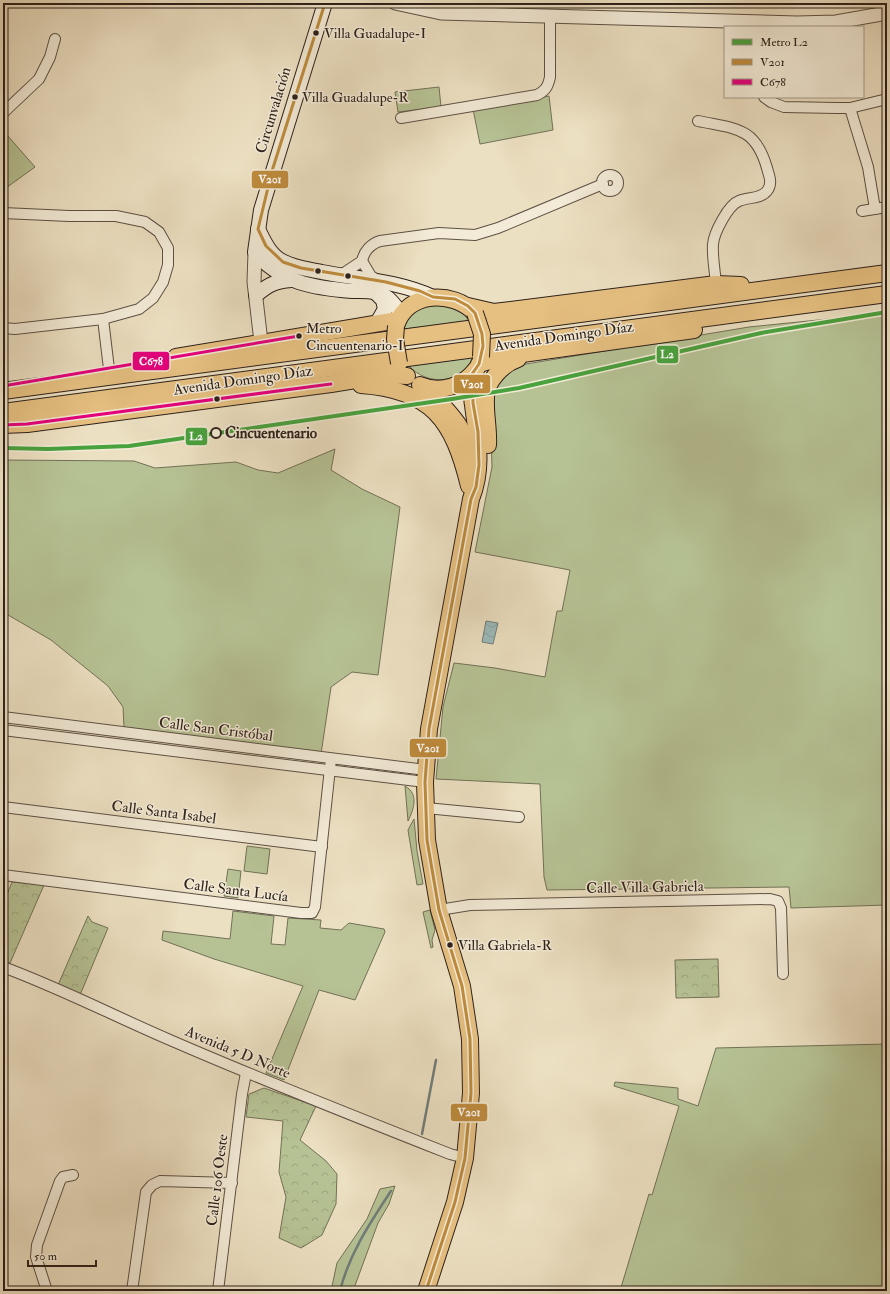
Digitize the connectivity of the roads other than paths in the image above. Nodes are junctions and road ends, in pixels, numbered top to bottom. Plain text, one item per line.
1 (325, 3) edge
2 (395, 3) edge
3 (412, 5) edge
4 (485, 8) edge
5 (887, 13) edge
6 (550, 15) junction
7 (763, 25) edge
8 (55, 39) dead end
9 (765, 98) edge
10 (887, 99) edge
11 (850, 108) junction
12 (3, 113) edge
13 (401, 118) dead end
14 (698, 121) dead end
15 (603, 184) dead end
16 (887, 207) edge
17 (875, 209) junction
18 (862, 210) dead end
19 (3, 212) edge
20 (258, 229) junction
21 (255, 252) junction
22 (362, 261) junction
23 (887, 273) edge
24 (341, 275) junction
25 (291, 280) junction
26 (716, 284) junction
27 (376, 286) junction
28 (780, 287) junction
29 (887, 294) edge
30 (256, 295) junction
31 (433, 297) junction
32 (832, 300) junction
33 (472, 309) junction
34 (103, 319) junction
35 (398, 320) junction
36 (377, 323) junction
37 (3, 328) edge
38 (261, 342) junction
39 (533, 354) junction
40 (477, 365) junction
41 (109, 369) junction
42 (403, 369) junction
43 (331, 384) junction
44 (3, 386) edge
45 (425, 387) junction
46 (3, 391) edge
47 (3, 412) edge
48 (3, 425) edge
49 (472, 490) junction
50 (3, 717) edge
51 (3, 730) edge
52 (332, 759) junction
53 (330, 771) junction
54 (425, 776) junction
55 (3, 807) edge
56 (426, 808) junction
57 (519, 817) dead end
58 (322, 847) junction
59 (3, 875) edge
60 (439, 910) junction
61 (3, 967) edge
62 (783, 974) dead end
63 (246, 1073) junction
64 (465, 1158) junction
65 (72, 1175) dead end
66 (232, 1183) junction
67 (47, 1291) edge
68 (132, 1291) edge
69 (218, 1291) edge
70 (426, 1291) edge

1 - 20 main road, Circunvalación
2 - 3 street
3 - 4 street
4 - 6 street
5 - 7 street
6 - 7 street
6 - 13 street
8 - 12 street
9 - 11 street
10 - 11 street
11 - 17 street
14 - 26 street
15 - 22 street
16 - 17 street
17 - 18 street
19 - 34 street
20 - 21 main road, Circunvalación
20 - 24 main road
21 - 25 main road
21 - 30 street, Circunvalación
22 - 24 street
22 - 27 street
23 - 28 main road, Avenida Domingo Díaz
24 - 27 main road
25 - 27 main road
25 - 30 main road
26 - 28 main road
26 - 33 main road
27 - 31 main road
27 - 35 main road
27 - 36 main road
28 - 46 main road, Avenida Domingo Díaz
29 - 32 main road, Avenida Domingo Díaz
30 - 38 street, Circunvalación
31 - 33 main road
31 - 35 main road
32 - 39 main road
32 - 47 main road, Avenida Domingo Díaz
33 - 40 main road, bridge
34 - 37 street
34 - 41 street
35 - 36 main road
35 - 42 main road, bridge
36 - 38 main road
38 - 41 main road
39 - 40 main road
39 - 49 main road
40 - 45 main road
40 - 49 main road
41 - 44 main road
42 - 43 main road
42 - 45 main road
43 - 48 main road
43 - 49 main road
45 - 49 main road
49 - 54 main road
50 - 52 street, Calle San Cristóbal
51 - 53 street, Calle San Cristóbal
52 - 53 street, Calle Santa Lucía
52 - 54 street, Calle San Cristóbal
53 - 54 street, Calle San Cristóbal
53 - 58 street, Calle Santa Lucía
54 - 56 main road
55 - 58 street, Calle Santa Isabel
56 - 57 street
56 - 60 main road
58 - 59 street, Calle Santa Lucía
60 - 62 street, Calle Villa Gabriela
60 - 64 main road
61 - 63 street, Avenida 5 D Norte
63 - 64 street, Avenida 5 D Norte
63 - 66 street, Calle 106 Oeste
64 - 70 main road
65 - 67 street
66 - 68 street
66 - 69 street, Calle 106 Oeste

